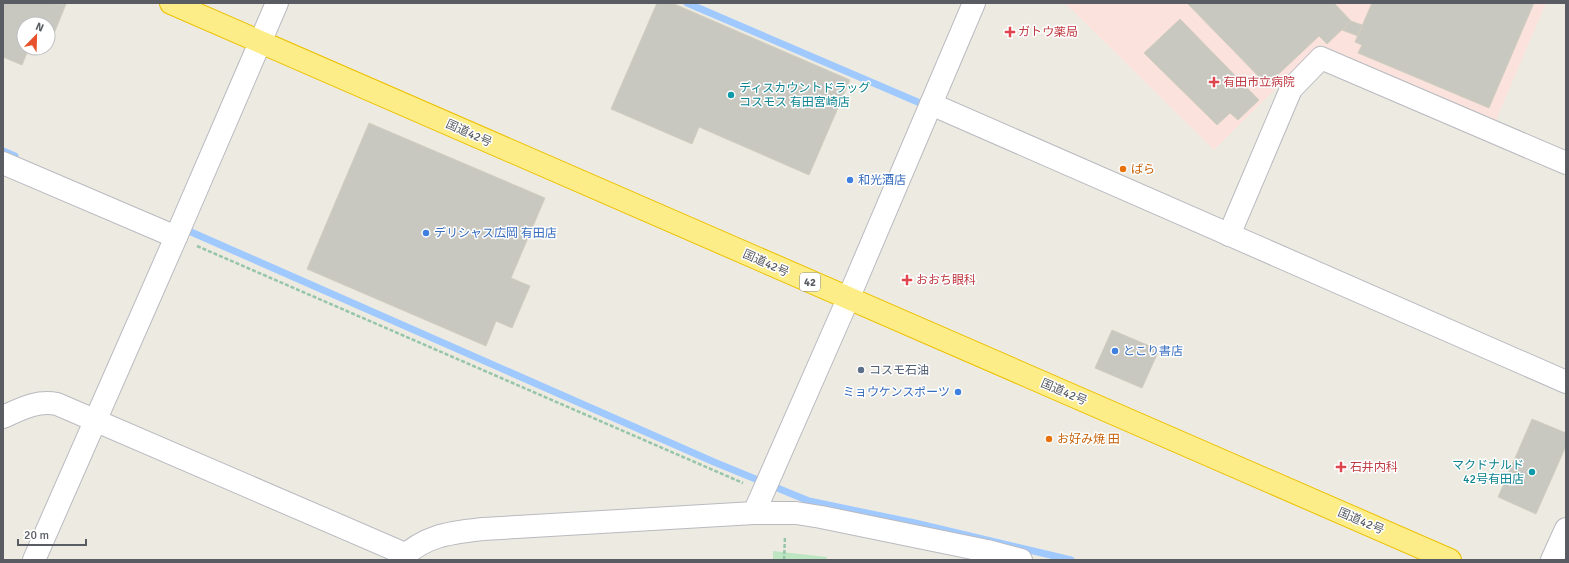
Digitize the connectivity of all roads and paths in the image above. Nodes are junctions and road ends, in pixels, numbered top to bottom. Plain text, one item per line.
1 (171, 3) edge
2 (277, 3) edge
3 (974, 3) edge
4 (260, 42) junction
5 (931, 104) junction
6 (3, 163) edge
7 (1566, 163) edge
8 (1229, 235) junction
9 (176, 238) junction
10 (848, 299) junction
11 (1566, 382) edge
12 (3, 417) edge
13 (94, 421) junction
14 (763, 492) junction
15 (754, 513) junction
16 (1566, 529) edge
17 (402, 557) edge
18 (34, 560) edge
19 (1021, 560) edge
20 (1450, 560) edge
21 (1552, 560) edge

1 - 4 highway, 国道42号 / 42
2 - 4 street
3 - 5 street
4 - 9 street
4 - 10 highway, 国道42号 / 42
5 - 8 street
5 - 10 street
6 - 9 street
7 - 8 street
8 - 11 street
9 - 13 street
9 - 14 path
10 - 14 street
10 - 20 highway, 国道42号 / 42
12 - 13 street
13 - 17 street
13 - 18 street
14 - 15 street
15 - 17 street
15 - 19 street
16 - 21 street

